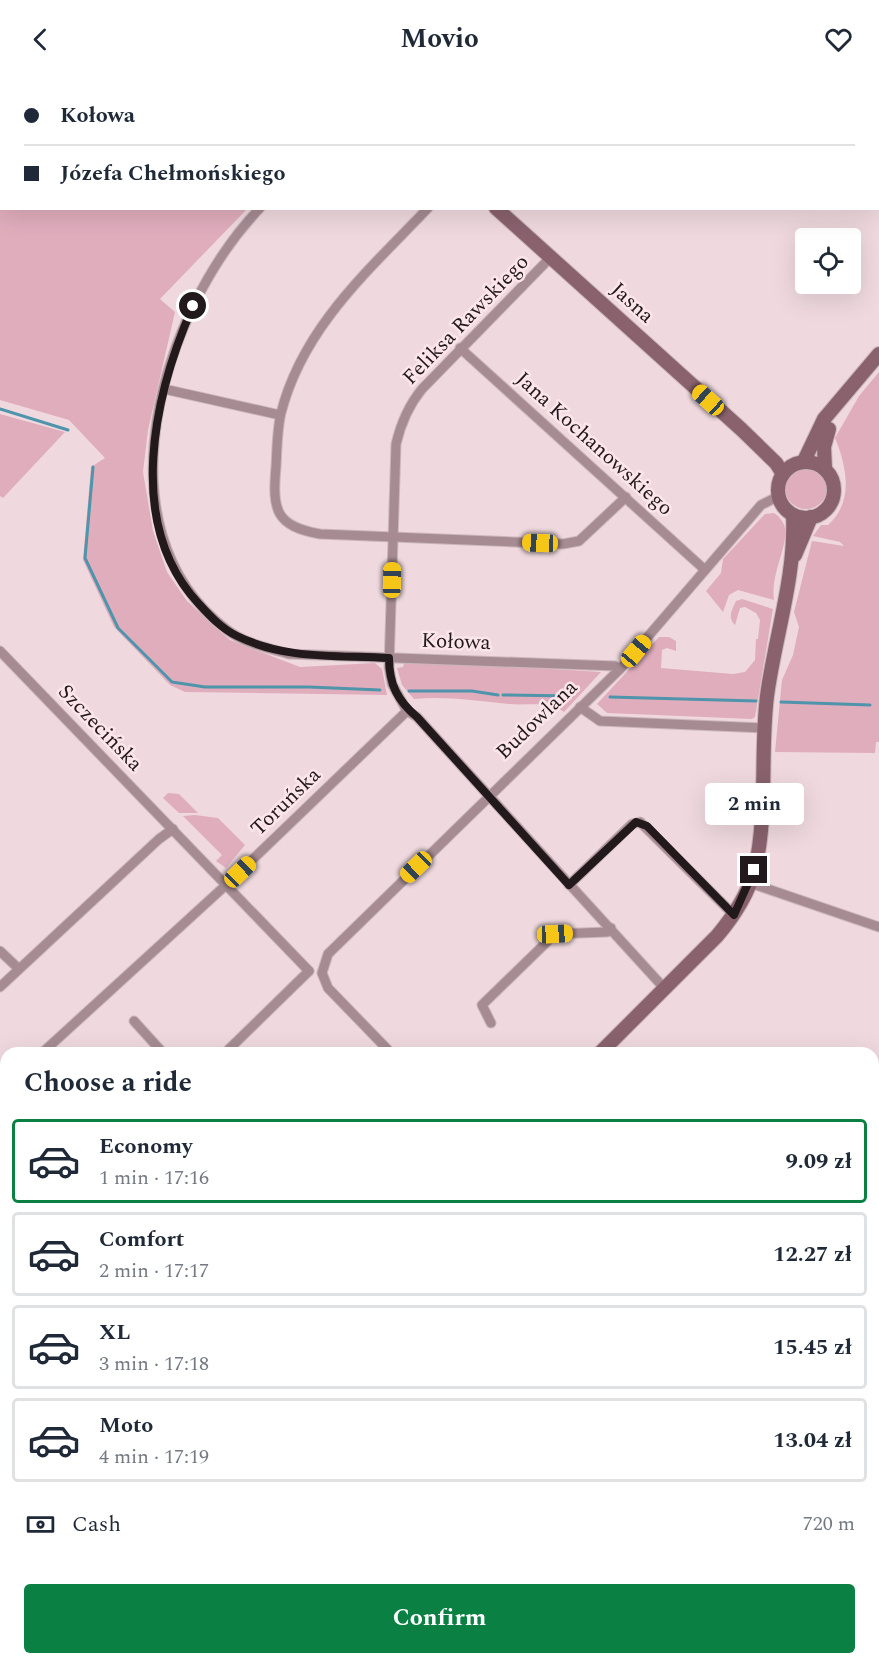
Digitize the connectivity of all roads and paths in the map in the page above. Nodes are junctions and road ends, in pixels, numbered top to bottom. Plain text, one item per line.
1 (258, 210) edge
2 (426, 210) edge
3 (498, 210) edge
4 (550, 258) junction
5 (460, 348) junction
6 (879, 354) edge
7 (164, 389) junction
8 (842, 400) junction
9 (280, 415) junction
10 (741, 429) junction
11 (799, 462) junction
12 (825, 468) junction
13 (783, 474) junction
14 (779, 496) junction
15 (626, 497) junction
16 (793, 515) junction
17 (811, 518) junction
18 (393, 537) junction
19 (791, 565) junction
20 (704, 569) junction
21 (0, 651) edge
22 (389, 658) junction
23 (620, 669) junction
24 (580, 707) junction
25 (407, 711) junction
26 (764, 728) junction
27 (489, 796) junction
28 (173, 829) junction
29 (750, 883) junction
30 (226, 885) junction
31 (569, 885) junction
32 (734, 915) junction
33 (879, 927) edge
34 (611, 928) junction
35 (0, 951) edge
36 (19, 969) junction
37 (322, 970) junction
38 (309, 971) junction
39 (0, 987) edge
40 (665, 988) junction
41 (134, 1022) dead end
42 (490, 1023) dead end
43 (49, 1047) edge
44 (157, 1047) edge
45 (231, 1047) edge
46 (385, 1047) edge
47 (606, 1047) edge

1 - 7 street, Kołowa
2 - 9 street
3 - 4 street, Jasna
4 - 5 street, Feliksa Rawskiego
4 - 10 street, Jasna
5 - 15 street, Jana Kochanowskiego
5 - 18 street, Feliksa Rawskiego
6 - 8 street
7 - 9 street
7 - 22 street, Kołowa
8 - 11 street
8 - 12 street
9 - 18 street
10 - 11 street, Jasna
10 - 13 street, Jasna
11 - 12 street
11 - 13 street
12 - 17 street
13 - 14 street
14 - 16 street
14 - 20 street, Budowlana
15 - 18 street
15 - 20 street, Jana Kochanowskiego
16 - 17 street
16 - 19 street
17 - 19 street
18 - 22 street, Feliksa Rawskiego
19 - 26 street
20 - 23 street, Budowlana
21 - 28 street, Szczecińska
22 - 23 street, Kołowa
22 - 25 street
23 - 24 street, Budowlana
24 - 26 street
24 - 27 street, Budowlana
25 - 27 street
25 - 30 street, Toruńska
26 - 29 street
27 - 31 street
27 - 37 street, Budowlana
28 - 30 street, Szczecińska
28 - 36 street
29 - 32 street
29 - 33 street
30 - 38 street, Szczecińska
30 - 43 street, Toruńska
31 - 32 street
31 - 34 street
32 - 40 street
34 - 40 street
34 - 42 street
35 - 36 street
36 - 39 street
37 - 38 street
37 - 46 street
38 - 45 street
40 - 47 street
41 - 44 street

